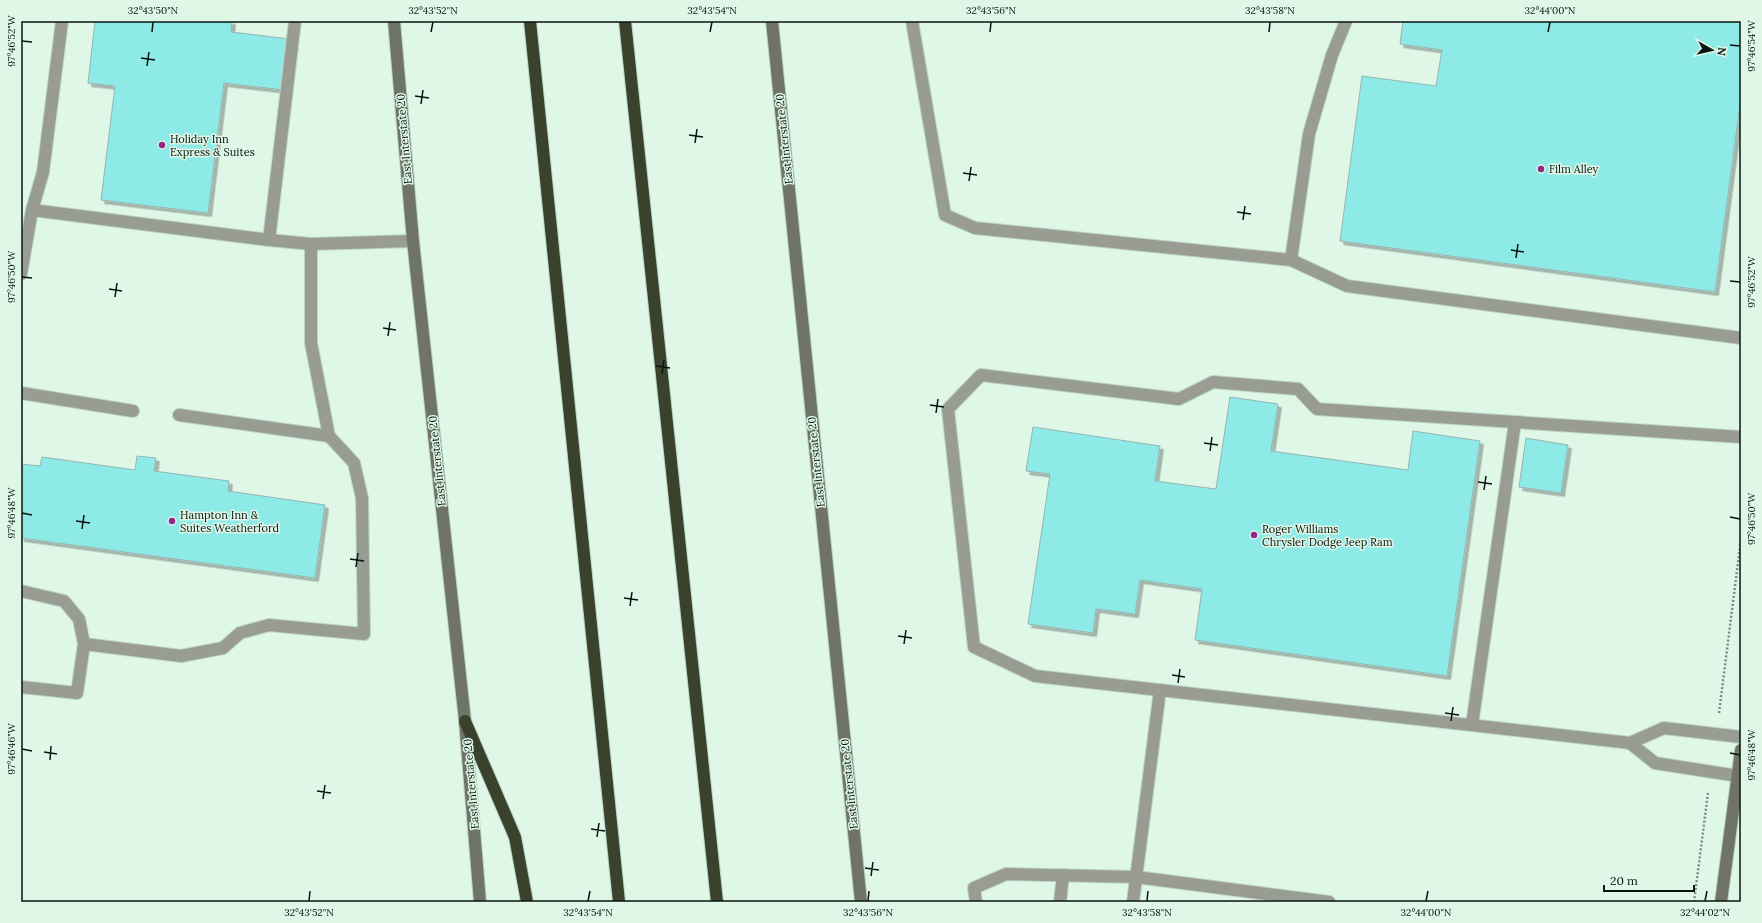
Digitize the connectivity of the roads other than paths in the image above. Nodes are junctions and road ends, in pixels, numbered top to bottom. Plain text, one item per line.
1 (62, 21) edge
2 (295, 21) edge
3 (394, 21) edge
4 (530, 21) edge
5 (625, 21) edge
6 (772, 21) edge
7 (912, 21) edge
8 (1346, 21) edge
9 (32, 210) junction
10 (269, 240) junction
11 (413, 241) junction
12 (311, 244) junction
13 (1291, 260) junction
14 (21, 274) edge
15 (1741, 338) edge
16 (21, 394) edge
17 (133, 410) dead end
18 (179, 415) dead end
19 (1515, 422) junction
20 (328, 436) junction
21 (1741, 437) edge
22 (21, 591) edge
23 (84, 644) junction
24 (21, 687) edge
25 (1160, 690) junction
26 (466, 721) junction
27 (1472, 725) junction
28 (1741, 737) edge
29 (1630, 743) junction
30 (1741, 750) edge
31 (1738, 776) junction
32 (1063, 875) junction
33 (1136, 877) junction
34 (480, 902) edge
35 (527, 902) edge
36 (619, 902) edge
37 (717, 902) edge
38 (861, 902) edge
39 (976, 902) edge
40 (1060, 902) edge
41 (1133, 902) edge
42 (1329, 902) edge
43 (1721, 902) edge

1 - 9 lane
2 - 10 lane
3 - 11 main road, East Interstate 20
4 - 36 highway
5 - 37 highway
6 - 38 main road, East Interstate 20
7 - 13 lane
8 - 13 lane
9 - 10 lane
9 - 14 lane
10 - 12 lane
11 - 12 lane
11 - 26 main road, East Interstate 20
12 - 20 lane
13 - 15 lane
16 - 17 lane
18 - 20 lane
19 - 21 lane
19 - 25 lane
19 - 27 lane
20 - 23 lane
22 - 23 lane
23 - 24 lane
25 - 27 lane
25 - 33 lane
26 - 34 main road, East Interstate 20
26 - 35 highway
27 - 29 lane
28 - 29 lane
29 - 31 lane
30 - 31 main road
31 - 43 main road
32 - 33 lane
32 - 39 lane
32 - 40 lane
33 - 41 lane
33 - 42 lane

